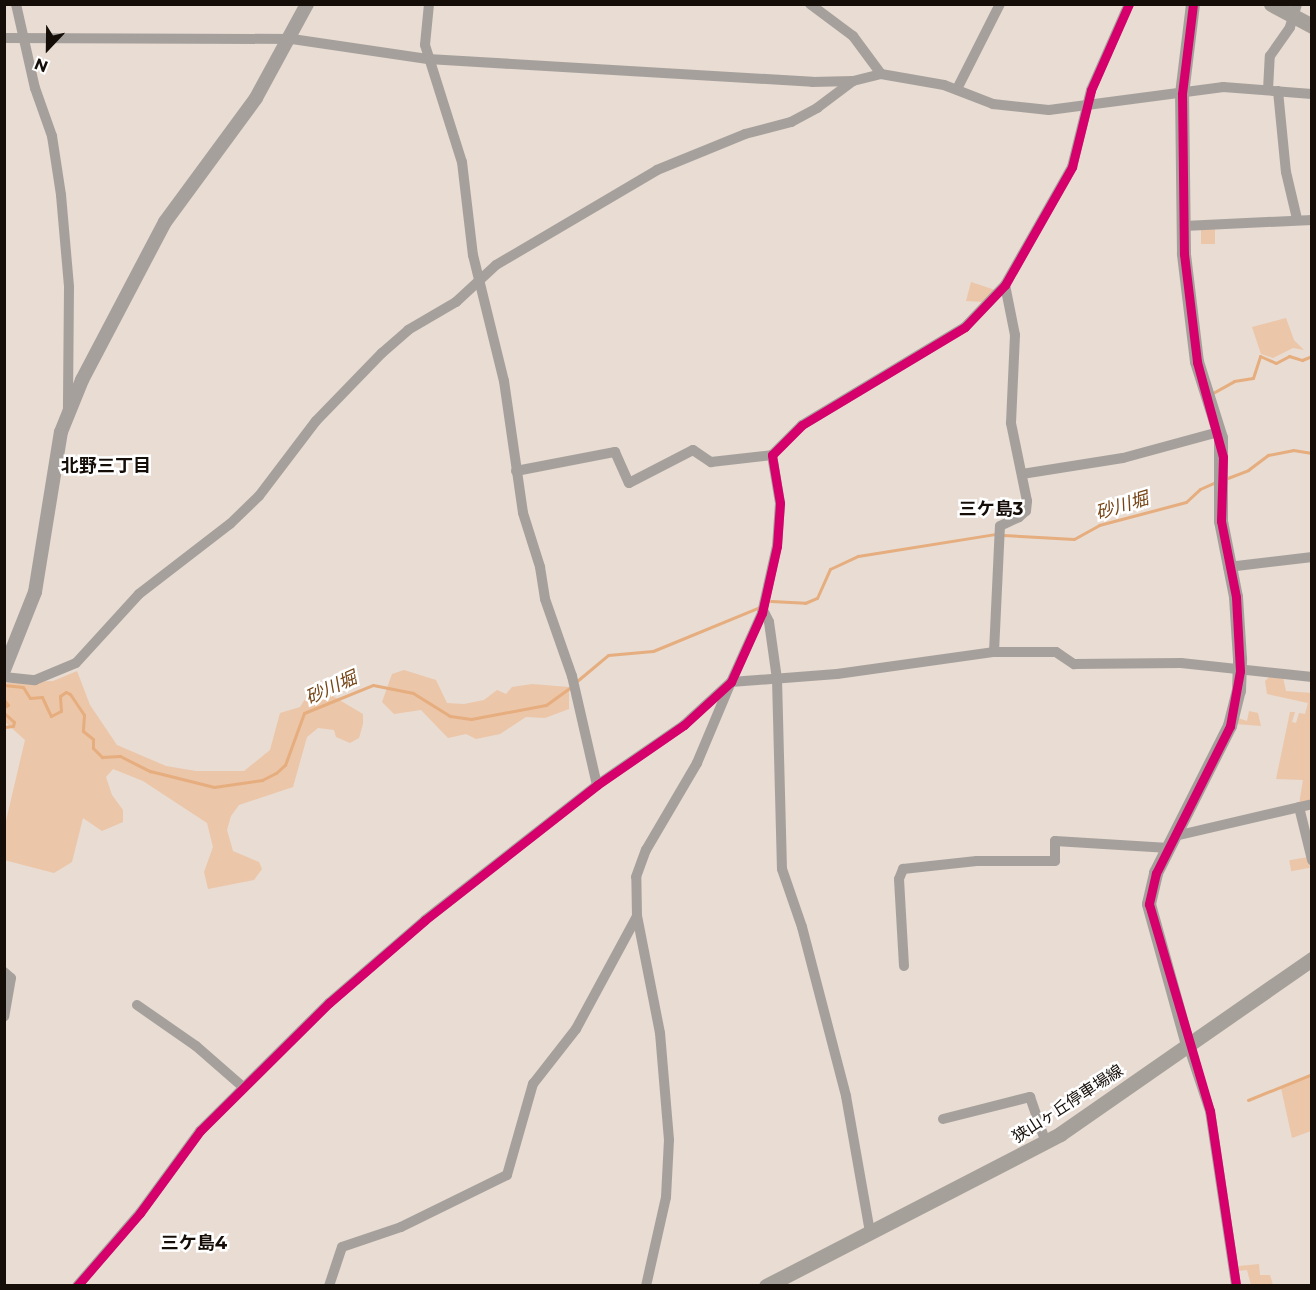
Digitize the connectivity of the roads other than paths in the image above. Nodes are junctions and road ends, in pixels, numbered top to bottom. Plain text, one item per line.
1 (16, 4) edge
2 (308, 4) edge
3 (429, 4) edge
4 (810, 4) edge
5 (1000, 4) edge
6 (1129, 4) edge
7 (1193, 4) edge
8 (1271, 4) edge
9 (1295, 10) edge
10 (1311, 26) edge
11 (4, 38) edge
12 (22, 38) junction
13 (292, 39) junction
14 (428, 59) junction
15 (881, 74) junction
16 (854, 81) junction
17 (957, 89) junction
18 (1273, 90) junction
19 (1182, 94) junction
20 (1311, 94) edge
21 (1089, 102) junction
22 (1297, 219) junction
23 (1311, 220) edge
24 (1184, 226) junction
25 (480, 278) junction
26 (1005, 285) junction
27 (68, 412) junction
28 (1219, 432) junction
29 (772, 455) junction
30 (516, 471) junction
31 (1022, 474) junction
32 (1311, 557) edge
33 (1228, 567) junction
34 (763, 610) junction
35 (994, 652) junction
36 (4, 670) edge
37 (1240, 671) junction
38 (4, 677) edge
39 (1311, 677) edge
40 (777, 679) junction
41 (731, 682) junction
42 (597, 786) junction
43 (1311, 804) edge
44 (1299, 807) junction
45 (1172, 842) junction
46 (1311, 860) edge
47 (637, 916) junction
48 (1311, 959) edge
49 (904, 966) dead end
50 (4, 972) edge
51 (137, 1005) dead end
52 (4, 1016) edge
53 (1188, 1045) junction
54 (243, 1088) junction
55 (943, 1119) dead end
56 (1046, 1143) junction
57 (870, 1232) junction
58 (77, 1286) edge
59 (329, 1286) edge
60 (646, 1286) edge
61 (765, 1286) edge
62 (1236, 1286) edge

1 - 12 street
2 - 13 street
3 - 14 street
4 - 15 street
5 - 17 street
6 - 21 street
7 - 19 street
8 - 9 main road
9 - 10 main road
9 - 18 street
11 - 12 street
12 - 13 street
12 - 27 street
13 - 14 street
13 - 27 street
14 - 16 street
14 - 25 street
15 - 16 street
15 - 17 street
16 - 25 street
17 - 21 street
18 - 19 street
18 - 20 street
18 - 22 street
19 - 21 street
19 - 24 street
21 - 26 street
22 - 23 street
22 - 24 street
24 - 28 street
25 - 30 street
25 - 38 street
26 - 29 street
26 - 31 street
27 - 36 street
28 - 31 street
28 - 33 street
29 - 30 street
29 - 34 street
30 - 42 street
31 - 35 street
32 - 33 street
33 - 37 street
34 - 40 street
34 - 41 street
35 - 37 street
35 - 40 street
37 - 39 street
37 - 45 street
40 - 41 street
40 - 57 street
41 - 42 street
41 - 47 street
42 - 54 street
43 - 44 street
44 - 45 street
44 - 46 street
45 - 49 street
45 - 53 street
47 - 59 street
47 - 60 street
48 - 53 main road, 狭山ヶ丘停車場線
50 - 52 street
51 - 54 street
53 - 56 main road, 狭山ヶ丘停車場線
53 - 62 street
54 - 58 street
55 - 56 street
56 - 57 main road, 狭山ヶ丘停車場線
57 - 61 main road, 狭山ヶ丘停車場線

